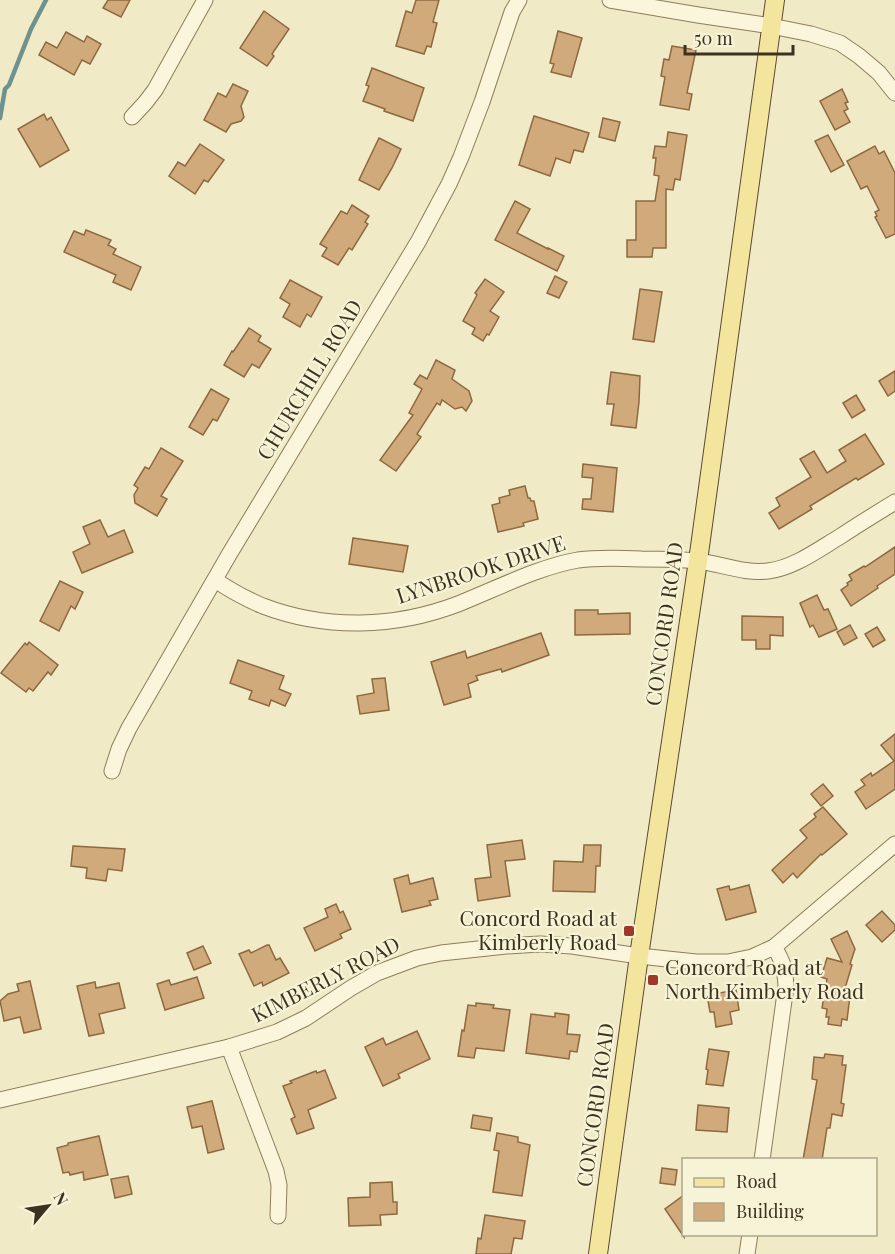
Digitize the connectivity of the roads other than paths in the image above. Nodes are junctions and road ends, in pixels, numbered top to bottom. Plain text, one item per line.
1 (205, 0) edge
2 (519, 0) edge
3 (610, 0) edge
4 (775, 0) edge
5 (771, 26) junction
6 (895, 93) edge
7 (132, 117) dead end
8 (895, 502) edge
9 (698, 561) junction
10 (215, 580) junction
11 (112, 771) dead end
12 (895, 844) edge
13 (774, 947) junction
14 (639, 956) junction
15 (229, 1047) junction
16 (0, 1100) edge
17 (762, 1158) edge
18 (278, 1216) dead end
19 (750, 1236) edge
20 (597, 1254) edge
21 (747, 1254) edge

1 - 7 street
2 - 10 street, CHURCHILL ROAD
3 - 5 street
4 - 5 main road, CONCORD ROAD
5 - 6 street
5 - 9 main road, CONCORD ROAD
8 - 9 street, LYNBROOK DRIVE
9 - 10 street, LYNBROOK DRIVE
9 - 14 main road, CONCORD ROAD
10 - 11 street, CHURCHILL ROAD
12 - 13 street, KIMBERLY ROAD
13 - 14 street, KIMBERLY ROAD
13 - 17 street
14 - 15 street, KIMBERLY ROAD
14 - 20 main road, CONCORD ROAD
15 - 16 street, KIMBERLY ROAD
15 - 18 street
19 - 21 street

